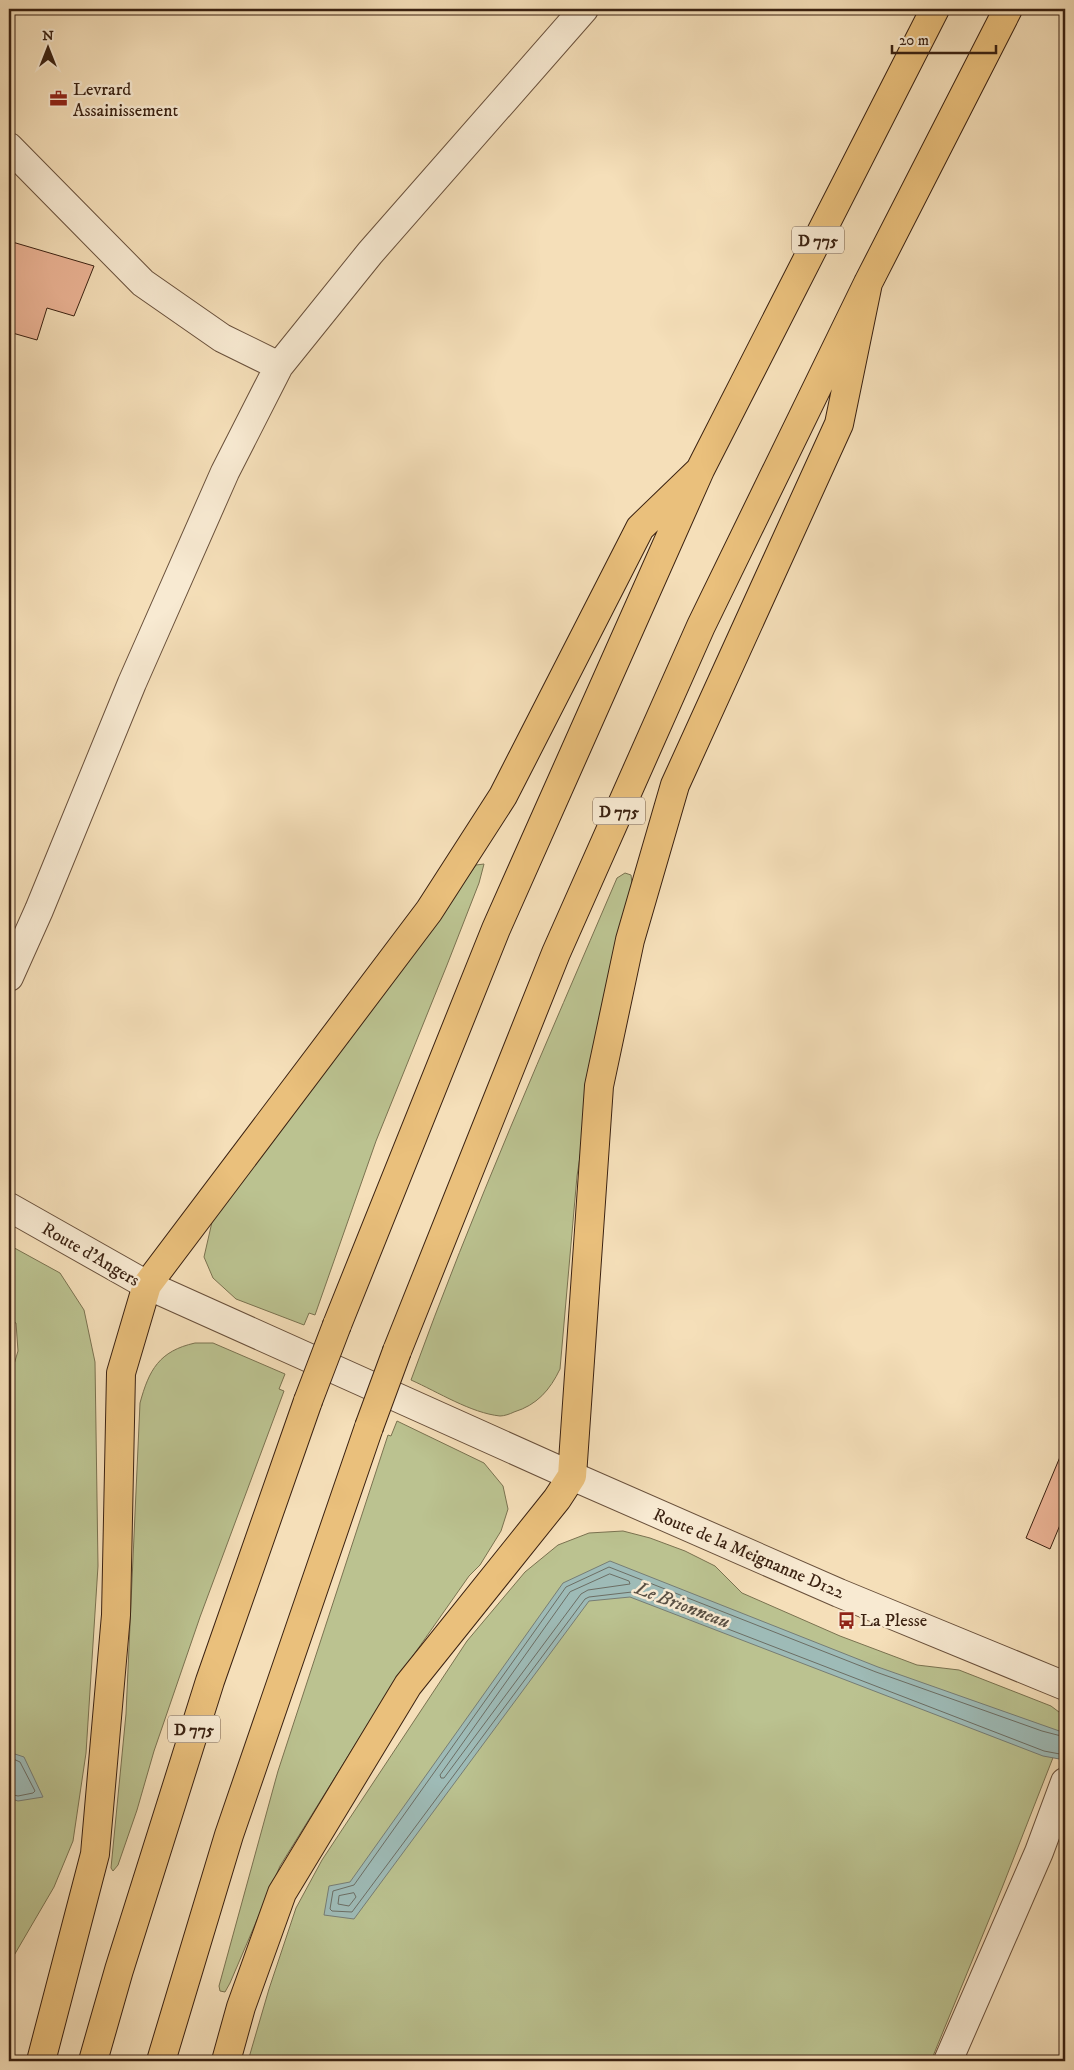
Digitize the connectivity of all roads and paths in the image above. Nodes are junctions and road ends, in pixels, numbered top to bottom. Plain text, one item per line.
1 (584, 9) edge
2 (936, 9) edge
3 (1008, 9) edge
4 (9, 147) edge
5 (868, 283) junction
6 (279, 366) junction
7 (700, 470) junction
8 (9, 977) edge
9 (9, 1207) edge
10 (147, 1285) junction
11 (572, 1476) junction
12 (1065, 1686) edge
13 (1065, 1782) edge
14 (41, 2061) edge
15 (93, 2061) edge
16 (161, 2061) edge
17 (226, 2061) edge
18 (948, 2061) edge

1 - 6 street
2 - 7 highway, D 775
3 - 5 highway, D 775
4 - 6 street
5 - 11 highway
5 - 16 highway, D 775, bridge
6 - 8 street
7 - 10 highway
7 - 15 highway, D 775, bridge
9 - 10 street, Route d'Angers
10 - 11 street, Route d'Angers
10 - 14 highway
11 - 12 street, Route de la Meignanne D122
11 - 17 highway
13 - 18 street

